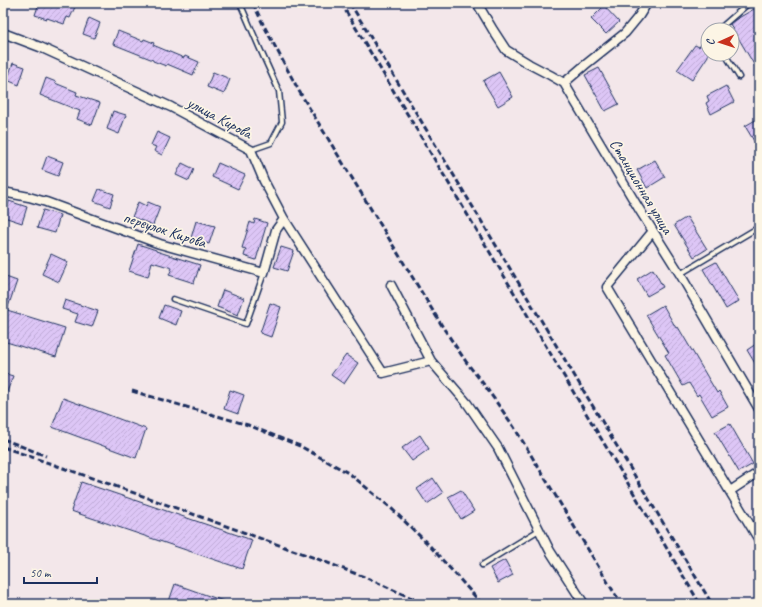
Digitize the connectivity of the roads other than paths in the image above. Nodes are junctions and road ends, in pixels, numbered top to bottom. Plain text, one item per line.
1 (240, 3) edge
2 (477, 3) edge
3 (647, 3) edge
4 (749, 3) edge
5 (727, 22) edge
6 (3, 33) edge
7 (729, 62) edge
8 (739, 77) dead end
9 (564, 83) junction
10 (251, 150) junction
11 (3, 192) edge
12 (284, 219) junction
13 (759, 227) edge
14 (653, 231) junction
15 (264, 273) junction
16 (680, 274) junction
17 (391, 284) dead end
18 (173, 299) dead end
19 (431, 361) junction
20 (759, 409) edge
21 (759, 472) edge
22 (730, 491) junction
23 (540, 530) junction
24 (759, 540) edge
25 (482, 565) dead end
26 (584, 604) edge

1 - 10 lane
2 - 9 street, Станционная улица
3 - 9 street
4 - 5 lane
6 - 10 street, улица Кирова
7 - 8 lane
9 - 14 street, Станционная улица
10 - 12 street, улица Кирова
11 - 15 street, переулок Кирова
12 - 15 street
12 - 19 street, улица Кирова
13 - 16 lane
14 - 16 street, Станционная улица
14 - 22 street
15 - 18 lane
16 - 20 street, Станционная улица
17 - 19 street
19 - 23 street
21 - 22 street
22 - 24 street
23 - 25 lane
23 - 26 street

